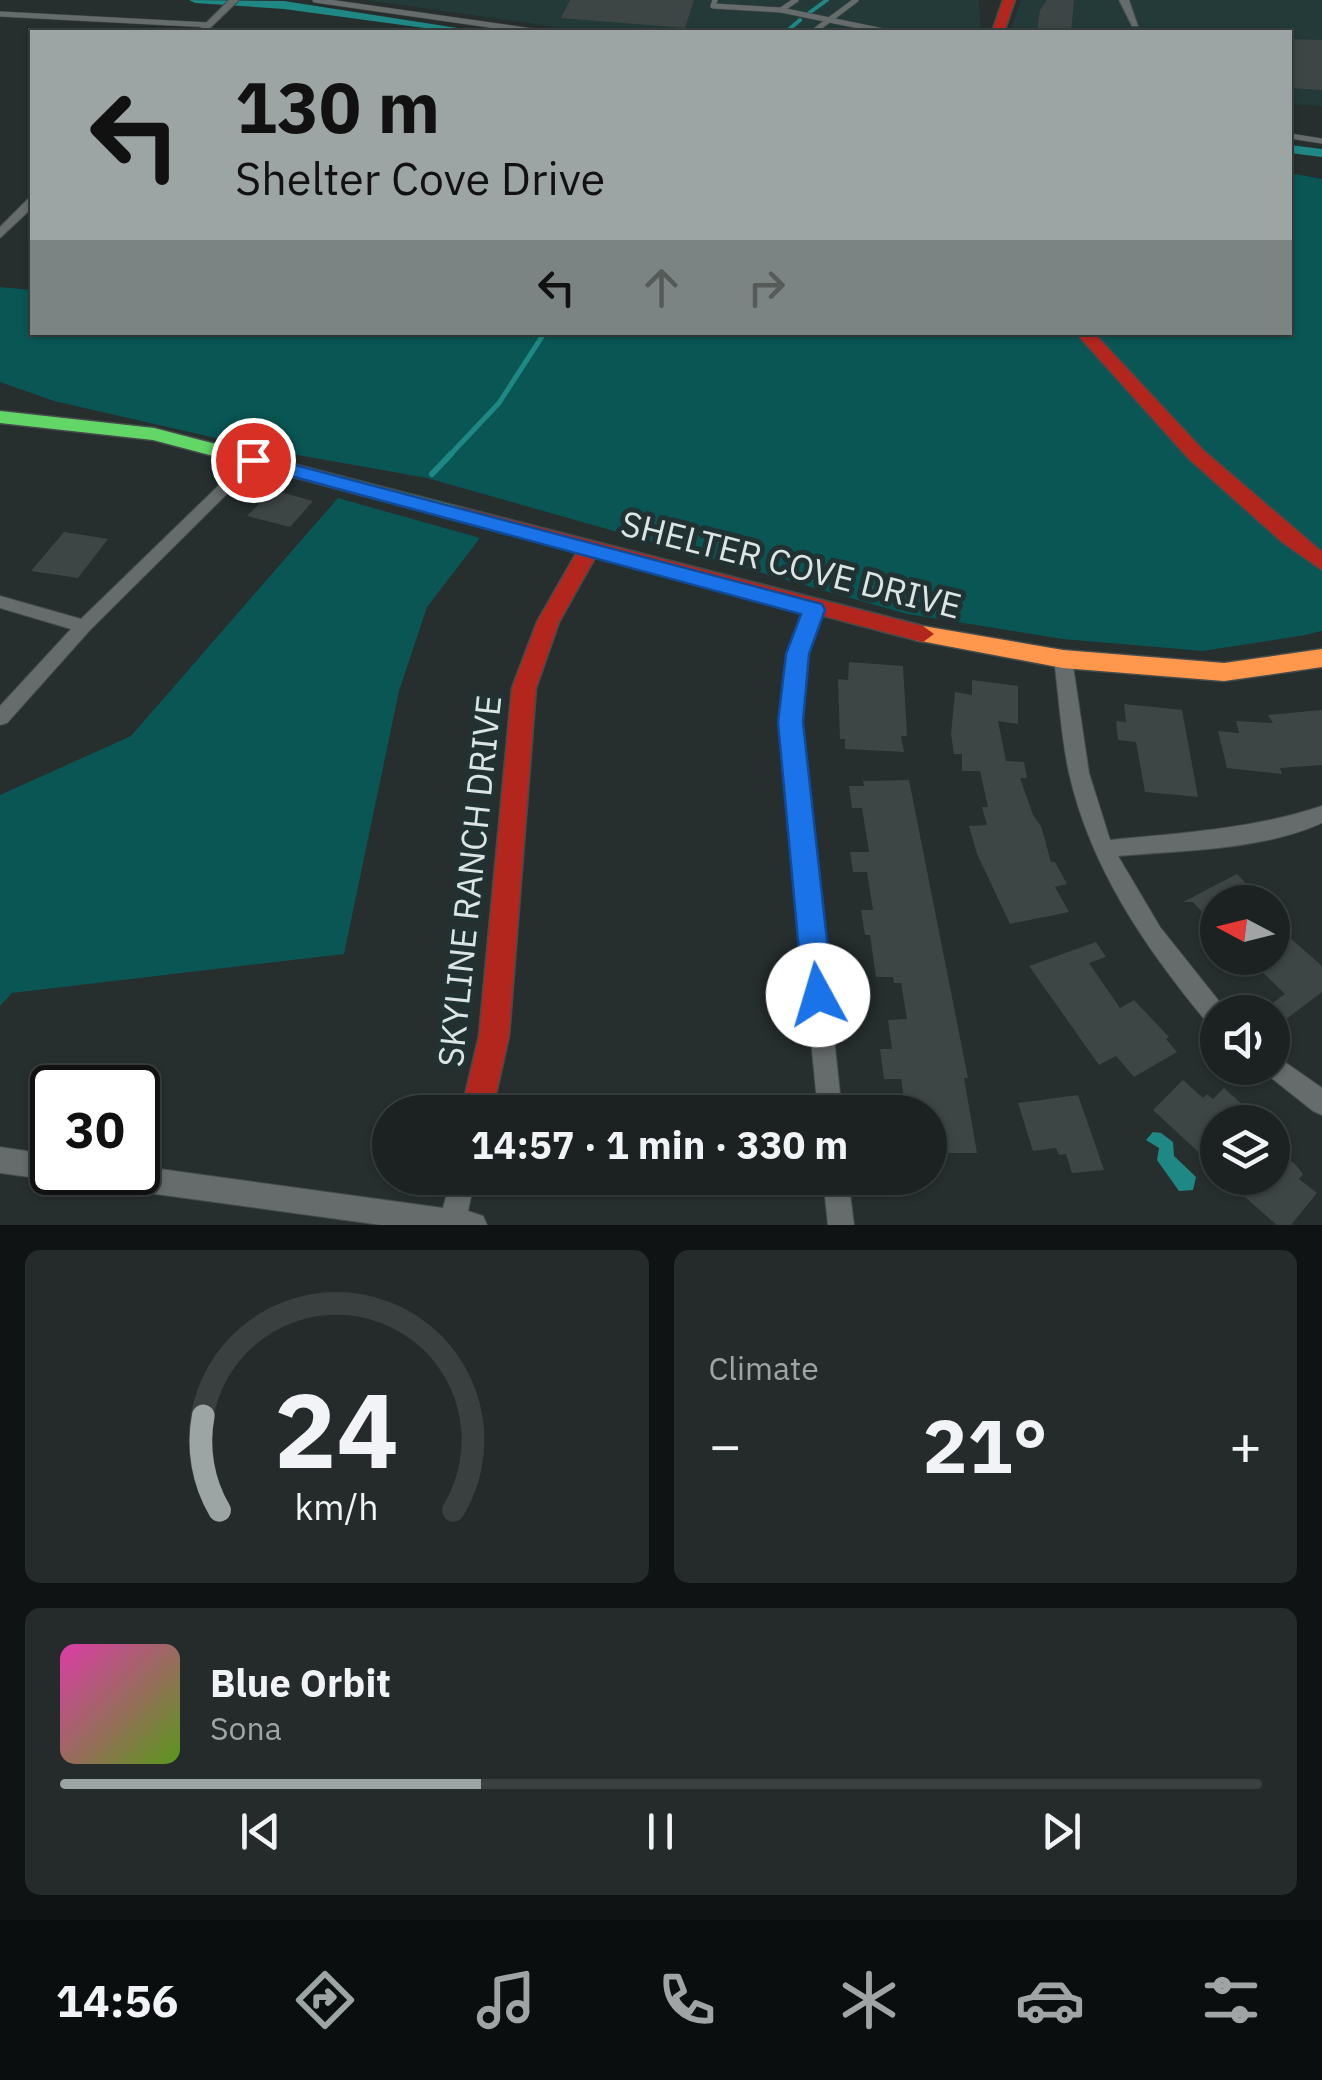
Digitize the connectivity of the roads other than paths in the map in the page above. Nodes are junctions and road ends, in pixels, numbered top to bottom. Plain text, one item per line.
1 (315, 0) edge
2 (715, 0) edge
3 (796, 0) edge
4 (856, 0) edge
5 (989, 0) edge
6 (1009, 0) edge
7 (1124, 0) edge
8 (231, 2) edge
9 (781, 10) junction
10 (0, 14) edge
11 (829, 20) junction
12 (1135, 24) dead end
13 (205, 29) edge
14 (525, 30) edge
15 (816, 30) edge
16 (878, 30) edge
17 (990, 30) edge
18 (999, 30) edge
19 (1292, 136) edge
20 (1322, 141) edge
21 (30, 204) edge
22 (0, 234) edge
23 (1085, 335) edge
24 (0, 417) edge
25 (253, 460) junction
26 (589, 550) junction
27 (1322, 562) edge
28 (0, 602) edge
29 (814, 610) junction
30 (84, 626) junction
31 (1063, 658) junction
32 (1322, 658) edge
33 (0, 718) edge
34 (1322, 814) edge
35 (1102, 849) junction
36 (1200, 995) edge
37 (1290, 1078) edge
38 (481, 1095) edge
39 (828, 1095) edge
40 (1322, 1103) edge
41 (0, 1160) edge
42 (30, 1165) edge
43 (160, 1182) edge
44 (463, 1195) edge
45 (838, 1195) edge
46 (464, 1224) edge
47 (841, 1225) edge

1 - 14 lane
2 - 9 lane
3 - 9 lane
4 - 11 lane
5 - 17 street
6 - 18 street
7 - 12 street
8 - 13 street
9 - 11 lane
10 - 13 lane
11 - 15 lane
11 - 16 lane
19 - 20 lane
21 - 22 street
23 - 27 street
24 - 25 street, SHELTER COVE DRIVE
25 - 26 street, SHELTER COVE DRIVE
25 - 30 street
26 - 29 street, SHELTER COVE DRIVE
26 - 38 street, SKYLINE RANCH DRIVE
28 - 30 street
29 - 31 street, SHELTER COVE DRIVE
29 - 39 street
30 - 33 street
31 - 32 street, SHELTER COVE DRIVE
31 - 35 street
34 - 35 street
35 - 36 street
37 - 40 street
41 - 42 street
43 - 46 street
44 - 46 street
45 - 47 street

